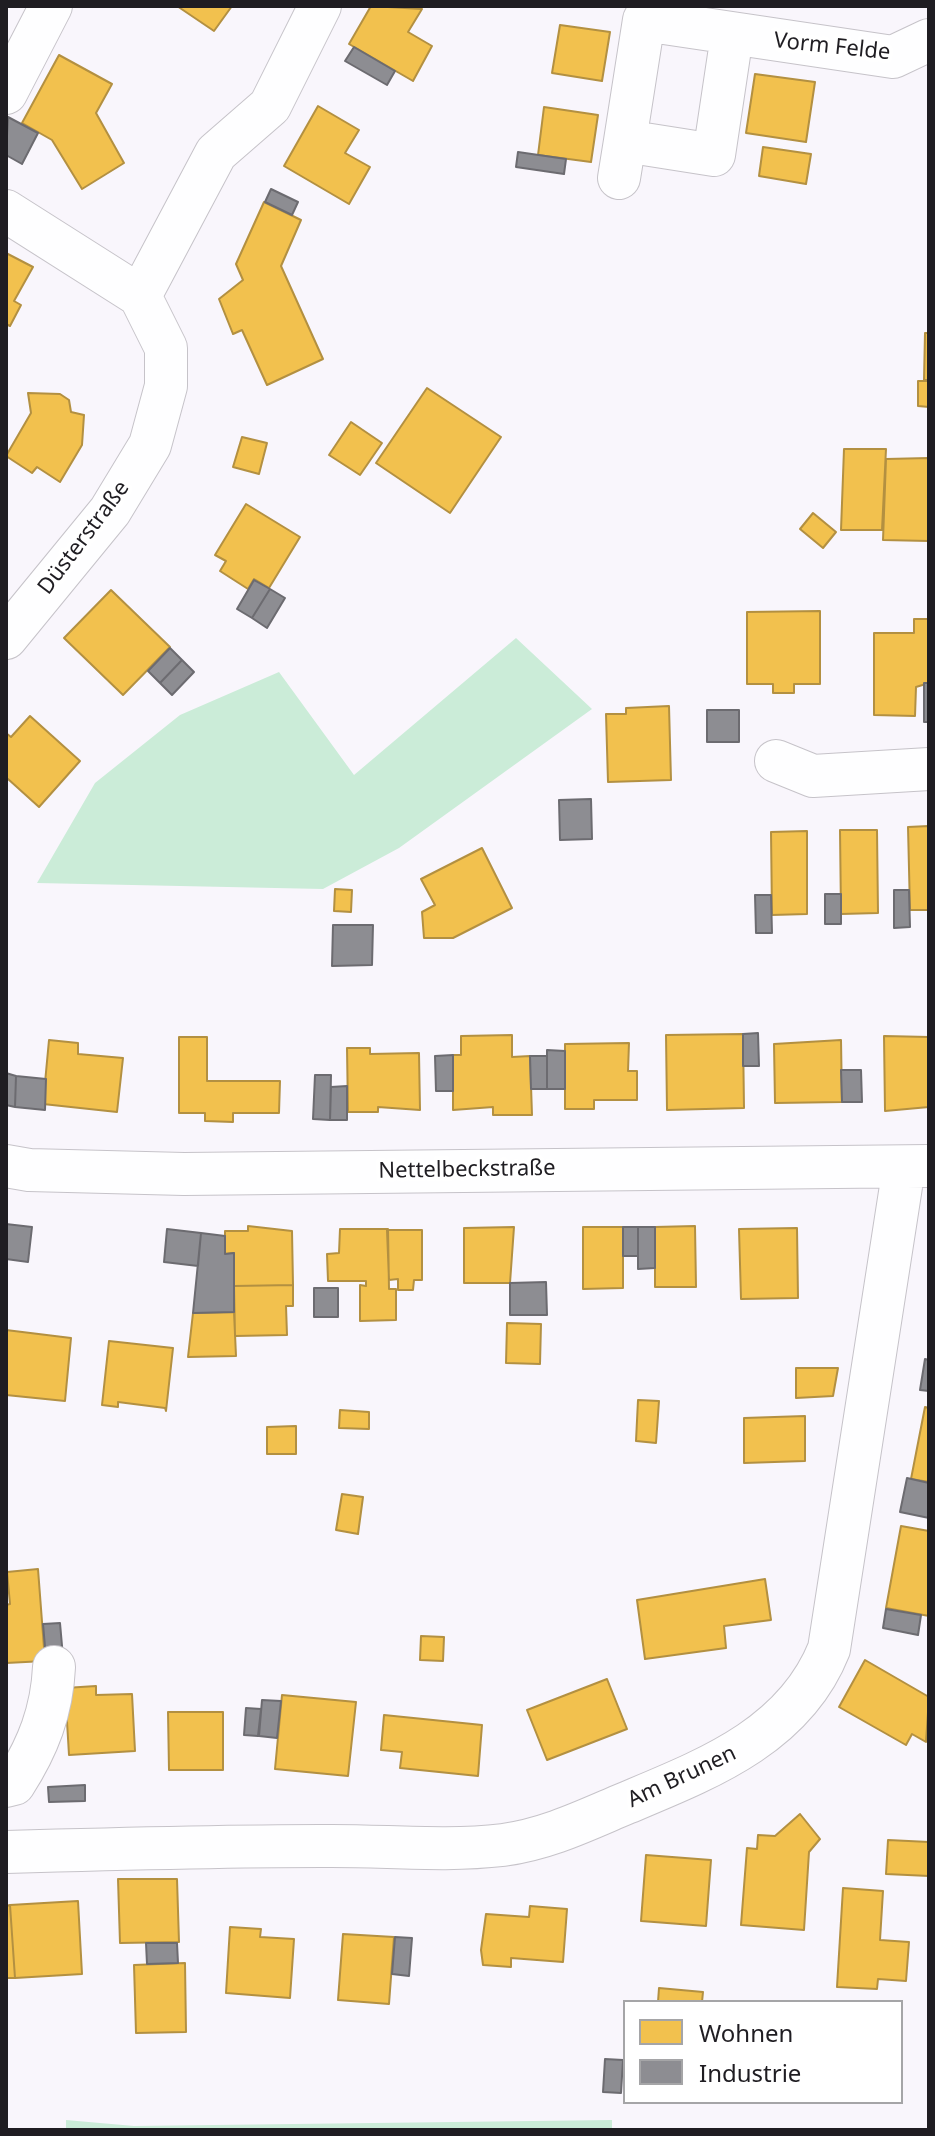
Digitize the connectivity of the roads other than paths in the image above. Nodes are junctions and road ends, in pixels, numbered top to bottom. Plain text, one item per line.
1 (51, 6) edge
2 (320, 6) edge
3 (732, 35) junction
4 (929, 40) edge
5 (6, 93) edge
6 (6, 211) edge
7 (140, 296) junction
8 (6, 638) edge
9 (776, 761) dead end
10 (929, 769) edge
11 (6, 1166) edge
12 (917, 1167) edge
13 (54, 1667) dead end
14 (6, 1786) edge
15 (6, 1852) edge

1 - 5 street
2 - 7 street
3 - 3 street, Vorm Felde
3 - 4 street, Vorm Felde
6 - 7 street
7 - 8 street, Düsterstraße
9 - 10 street
11 - 12 street, Nettelbeckstraße
12 - 15 street, Am Brunen
13 - 14 street

